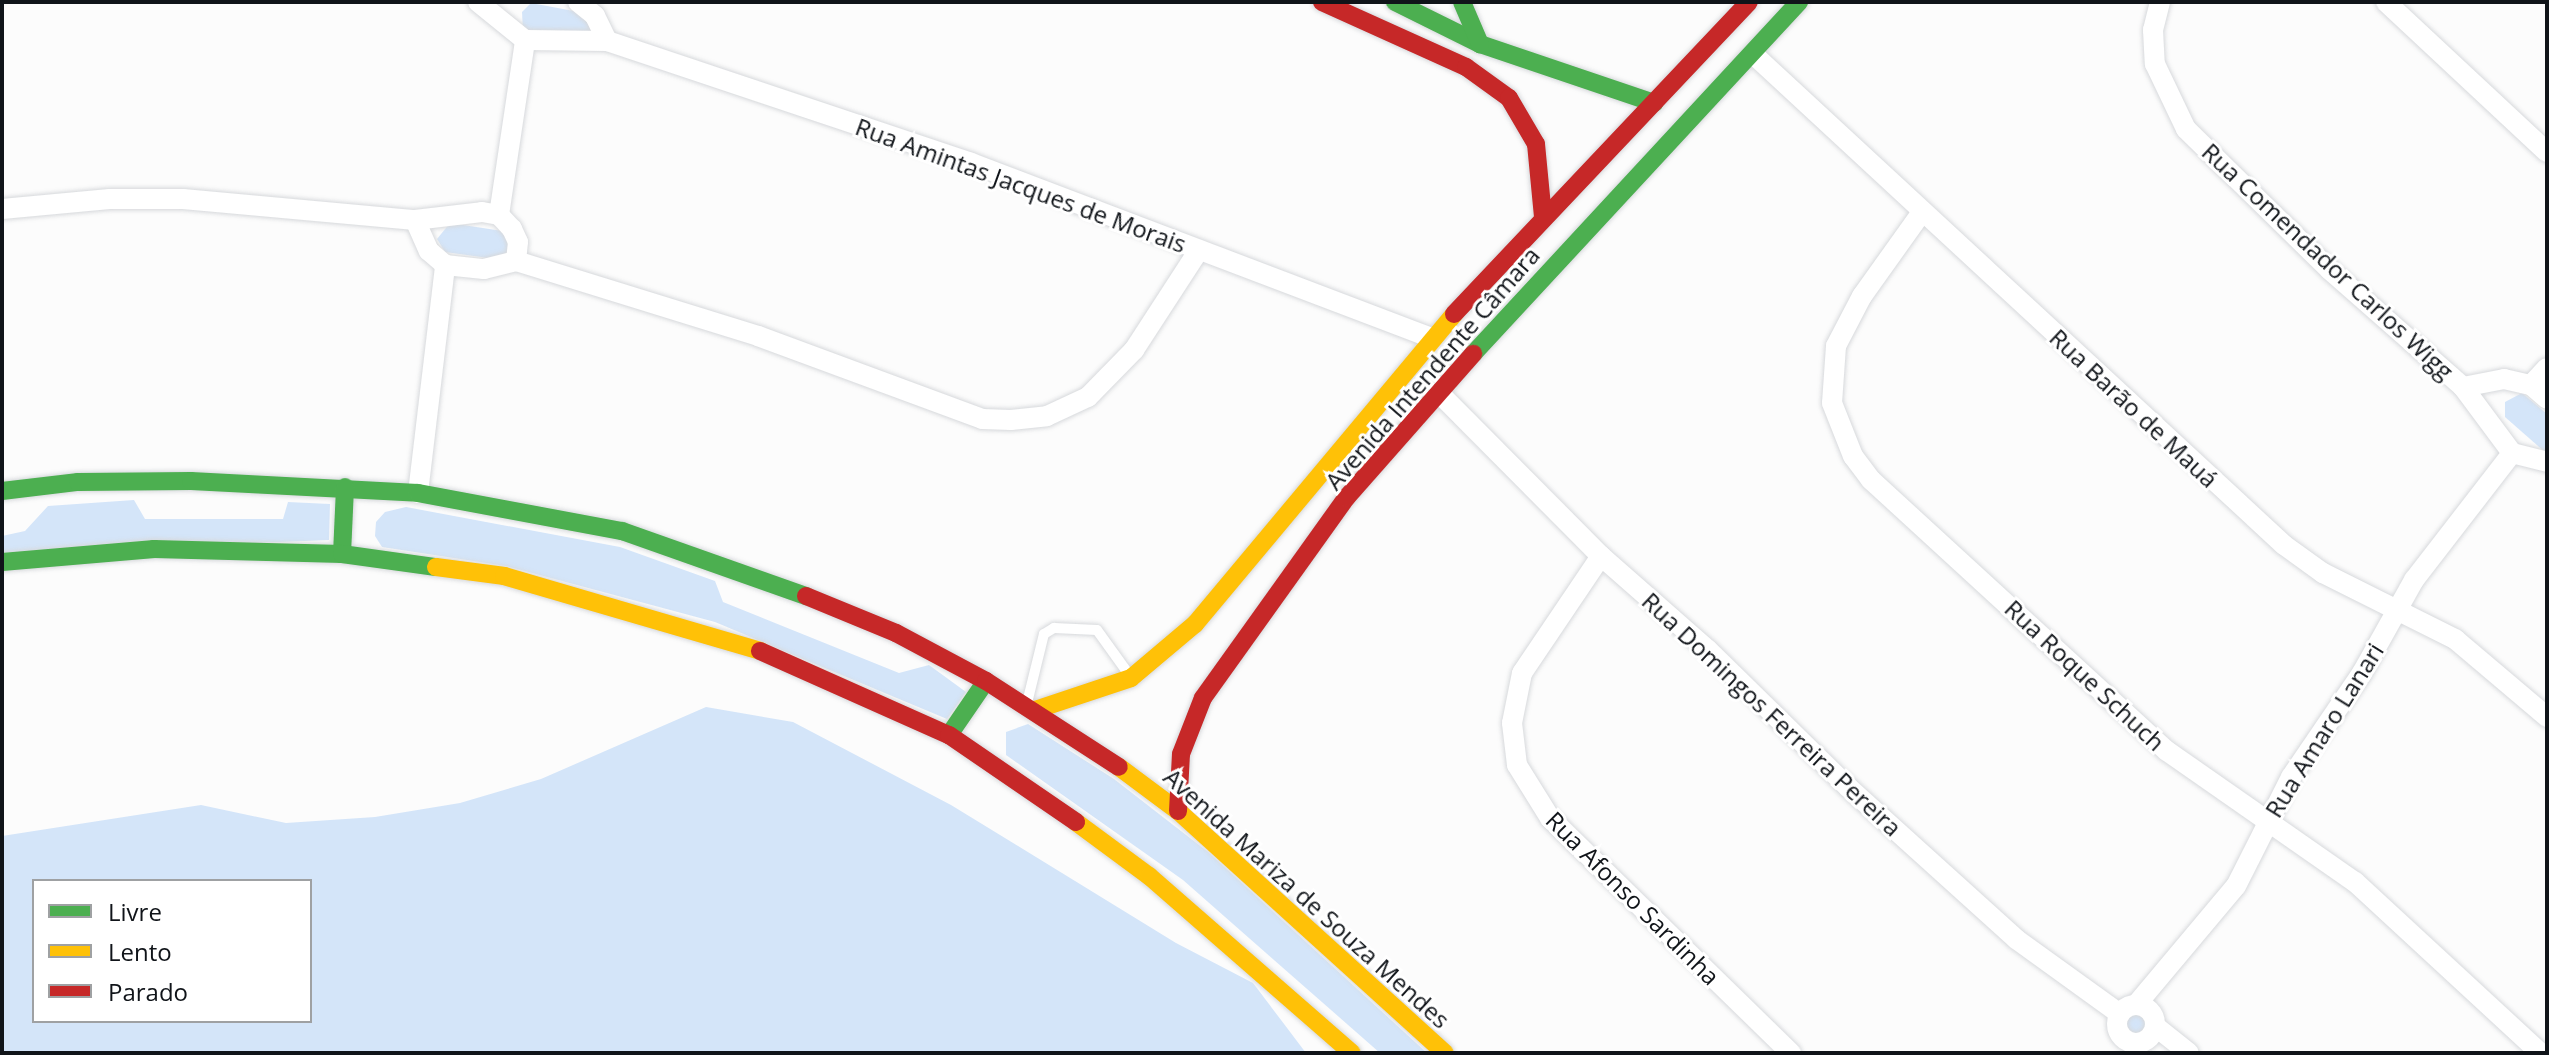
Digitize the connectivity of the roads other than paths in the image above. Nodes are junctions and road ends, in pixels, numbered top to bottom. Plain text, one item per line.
1 (478, 2) edge
2 (578, 2) edge
3 (1322, 2) edge
4 (1395, 2) edge
5 (1462, 2) edge
6 (1749, 2) edge
7 (1799, 2) edge
8 (2160, 2) edge
9 (2386, 2) edge
10 (525, 40) junction
11 (607, 41) junction
12 (1480, 44) junction
13 (1753, 54) junction
14 (1466, 67) junction
15 (1654, 103) junction
16 (2547, 152) edge
17 (2, 209) edge
18 (1922, 212) junction
19 (499, 215) junction
20 (1543, 217) junction
21 (415, 220) junction
22 (1199, 250) junction
23 (516, 261) junction
24 (1500, 262) junction
25 (445, 265) junction
26 (1530, 290) junction
27 (1431, 338) junction
28 (2547, 368) edge
29 (2531, 385) junction
30 (2463, 387) junction
31 (1440, 394) junction
32 (2547, 399) edge
33 (2512, 453) junction
34 (2547, 462) edge
35 (1320, 473) junction
36 (345, 487) junction
37 (2, 491) edge
38 (418, 493) junction
39 (1347, 497) junction
40 (342, 554) junction
41 (1601, 556) junction
42 (2, 562) edge
43 (2396, 610) junction
44 (1131, 678) junction
45 (986, 681) junction
46 (1031, 708) junction
47 (2547, 717) edge
48 (949, 735) junction
49 (1178, 811) junction
50 (2267, 822) junction
51 (2128, 1009) junction
52 (2155, 1026) junction
53 (2132, 1048) edge
54 (1352, 1053) edge
55 (1445, 1053) edge
56 (1791, 1053) edge
57 (2189, 1053) edge
58 (2540, 1053) edge

1 - 10 street
2 - 11 street
3 - 14 main road
4 - 12 main road
5 - 12 main road
6 - 15 main road, Avenida Intendente Câmara
7 - 13 main road, Avenida Intendente Câmara
8 - 30 street, Rua Comendador Carlos Wigg
9 - 16 street
10 - 11 street, Rua Amintas Jacques de Morais
10 - 19 street
11 - 22 street, Rua Amintas Jacques de Morais
12 - 14 main road
12 - 15 main road
13 - 18 street, Rua Barão de Mauá
13 - 26 main road, Avenida Intendente Câmara
14 - 20 main road
15 - 20 main road, Avenida Intendente Câmara
17 - 21 street
18 - 43 street, Rua Barão de Mauá
18 - 50 street, Rua Roque Schuch
19 - 21 street
19 - 23 street
20 - 24 main road, Avenida Intendente Câmara
21 - 25 street
22 - 23 street
22 - 27 street, Rua Amintas Jacques de Morais
23 - 25 street
24 - 26 main road
24 - 27 main road, Avenida Intendente Câmara
25 - 38 street
26 - 31 main road, Avenida Intendente Câmara
27 - 35 main road, Avenida Intendente Câmara
28 - 29 street
29 - 30 street, Rua Comendador Carlos Wigg
29 - 32 street
30 - 33 street, Rua Comendador Carlos Wigg
31 - 39 main road, Avenida Intendente Câmara
31 - 41 street, Rua Domingos Ferreira Pereira
33 - 34 street
33 - 43 street, Rua Amaro Lanari
35 - 39 main road
35 - 44 main road, Avenida Intendente Câmara
36 - 37 main road, Avenida Mariza de Souza Mendes
36 - 38 main road, Avenida Mariza de Souza Mendes
36 - 40 main road
38 - 45 main road, Avenida Mariza de Souza Mendes
39 - 49 main road, Avenida Intendente Câmara
40 - 42 main road
40 - 48 main road
41 - 51 street, Rua Domingos Ferreira Pereira
41 - 56 street, Rua Afonso Sardinha
43 - 47 street, Rua Barão de Mauá
43 - 50 street, Rua Amaro Lanari
44 - 46 main road, Avenida Intendente Câmara
44 - 46 lane
45 - 46 main road, Avenida Mariza de Souza Mendes
45 - 48 main road
46 - 49 main road, Avenida Mariza de Souza Mendes
48 - 54 main road
49 - 55 main road, Avenida Mariza de Souza Mendes
50 - 51 street, Rua Amaro Lanari
50 - 58 street, Rua Roque Schuch
51 - 52 street
51 - 53 street
52 - 53 street
52 - 57 street

